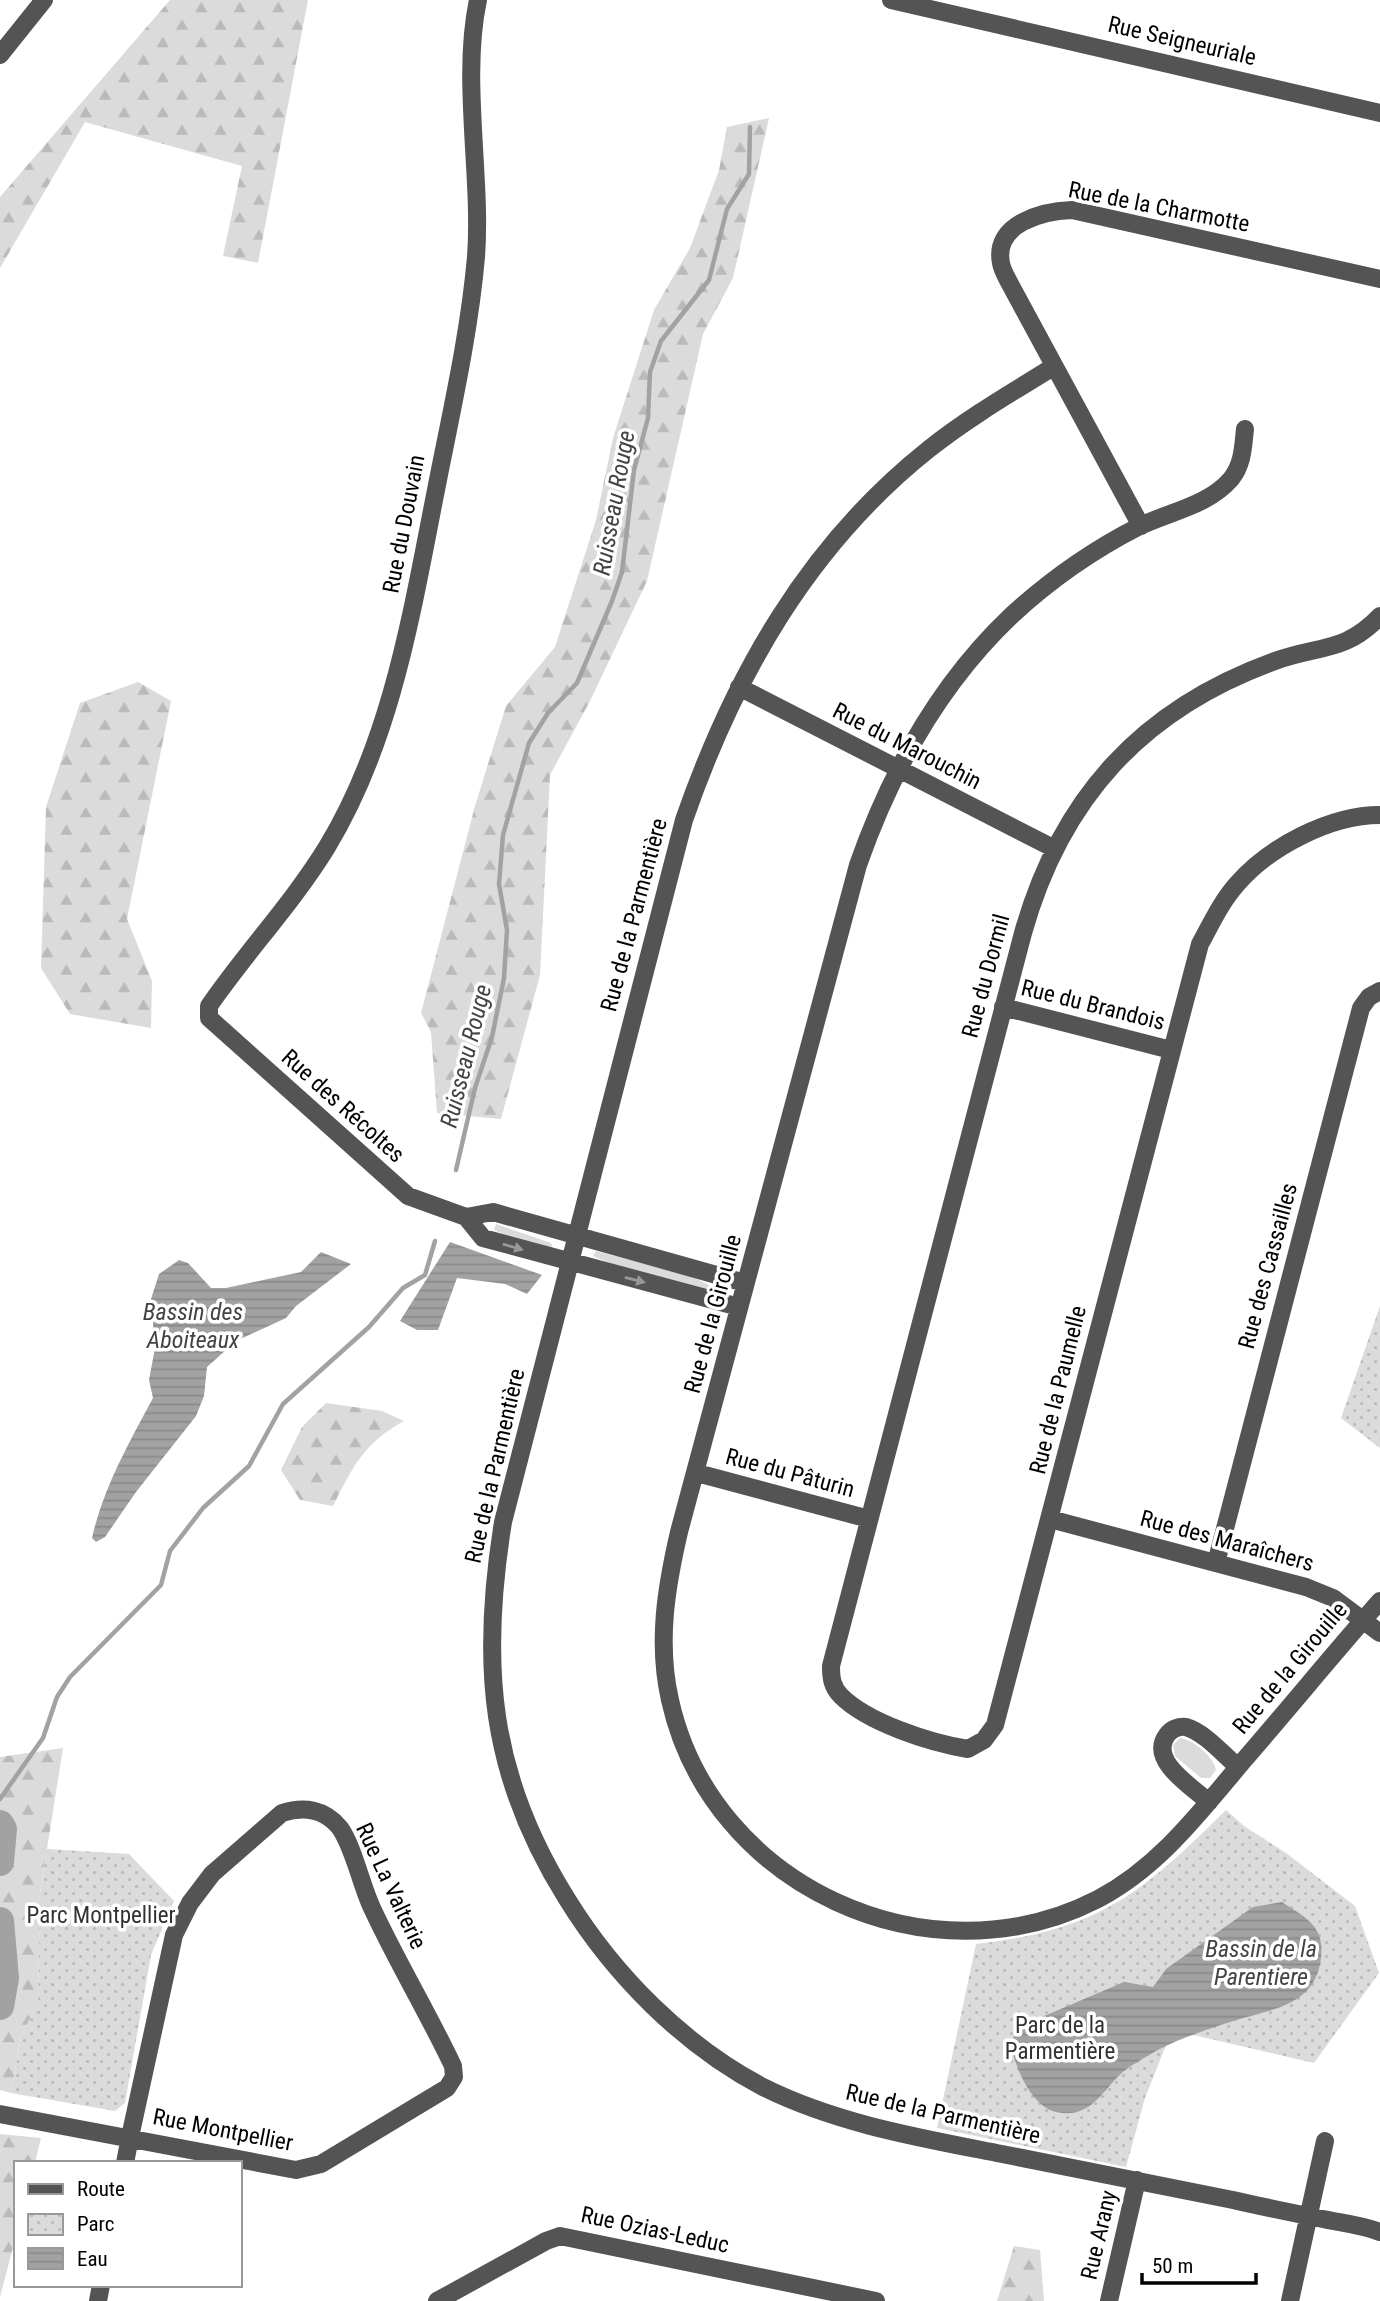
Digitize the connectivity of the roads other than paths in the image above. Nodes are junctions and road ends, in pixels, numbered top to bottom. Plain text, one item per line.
1 (44, 0) edge
2 (478, 0) edge
3 (891, 0) edge
4 (943, 6) edge
5 (0, 55) edge
6 (1380, 113) edge
7 (1380, 279) edge
8 (1053, 367) junction
9 (1245, 429) dead end
10 (1141, 526) junction
11 (1380, 616) edge
12 (739, 687) junction
13 (897, 769) junction
14 (1380, 815) edge
15 (1053, 848) junction
16 (1380, 991) edge
17 (209, 1006) joint
18 (1003, 1007) junction
19 (1171, 1050) junction
20 (466, 1217) junction
21 (577, 1237) junction
22 (569, 1263) junction
23 (745, 1283) junction
24 (739, 1307) junction
25 (697, 1473) junction
26 (1050, 1519) junction
27 (869, 1520) junction
28 (1216, 1563) junction
29 (1380, 1601) edge
30 (1364, 1619) junction
31 (1380, 1633) edge
32 (1238, 1767) junction
33 (1209, 1802) junction
34 (454, 2077) joint
35 (0, 2114) edge
36 (130, 2137) junction
37 (1325, 2141) dead end
38 (125, 2161) edge
39 (1137, 2180) junction
40 (1308, 2216) junction
41 (1380, 2232) edge
42 (438, 2301) edge
43 (876, 2301) edge
44 (1109, 2301) edge
45 (1290, 2301) edge

1 - 5 street
2 - 17 street, Rue du Douvain
3 - 4 street, Rue Seigneuriale
4 - 6 street, Rue Seigneuriale
7 - 8 street, Rue de la Charmotte
8 - 10 street, Rue de la Charmotte
8 - 12 street, Rue de la Parmentière
9 - 10 street, Rue de la Girouille
10 - 13 street, Rue de la Girouille
11 - 15 street, Rue du Dormil
12 - 13 street, Rue du Marouchin
12 - 21 street, Rue de la Parmentière
13 - 15 street, Rue du Marouchin
13 - 23 street, Rue de la Girouille
14 - 19 street, Rue de la Paumelle
15 - 18 street, Rue du Dormil
16 - 28 street, Rue des Cassailles
17 - 20 street, Rue des Récoltes
18 - 19 street, Rue du Brandois
18 - 27 street, Rue du Dormil
19 - 26 street, Rue de la Paumelle
20 - 21 street, Rue des Récoltes
20 -> 22 street, Rue des Récoltes
21 - 22 street, Rue de la Parmentière
21 - 23 street, Rue des Récoltes
22 -> 24 street, Rue des Récoltes
22 - 39 street, Rue de la Parmentière
23 - 24 street, Rue de la Girouille
24 - 25 street, Rue de la Girouille
25 - 27 street, Rue du Pâturin
25 - 33 street, Rue de la Girouille
26 - 27 street, Rue de la Paumelle
26 - 28 street, Rue des Maraîchers
28 - 30 street, Rue des Maraîchers
29 - 30 street, Rue de la Girouille
30 - 31 street, Rue des Maraîchers
30 - 32 street, Rue de la Girouille
32 - 33 street, Rue de la Girouille
32 - 33 street, Rue de la Girouille
34 - 36 street, Rue Montpellier
34 - 36 street, Rue La Valterie
35 - 36 street, Rue Montpellier
36 - 38 street, Rue La Valterie
37 - 40 street
39 - 40 street, Rue de la Parmentière
39 - 44 street, Rue Arany
40 - 41 street, Rue de la Parmentière
40 - 45 street
42 - 43 street, Rue Ozias-Leduc

